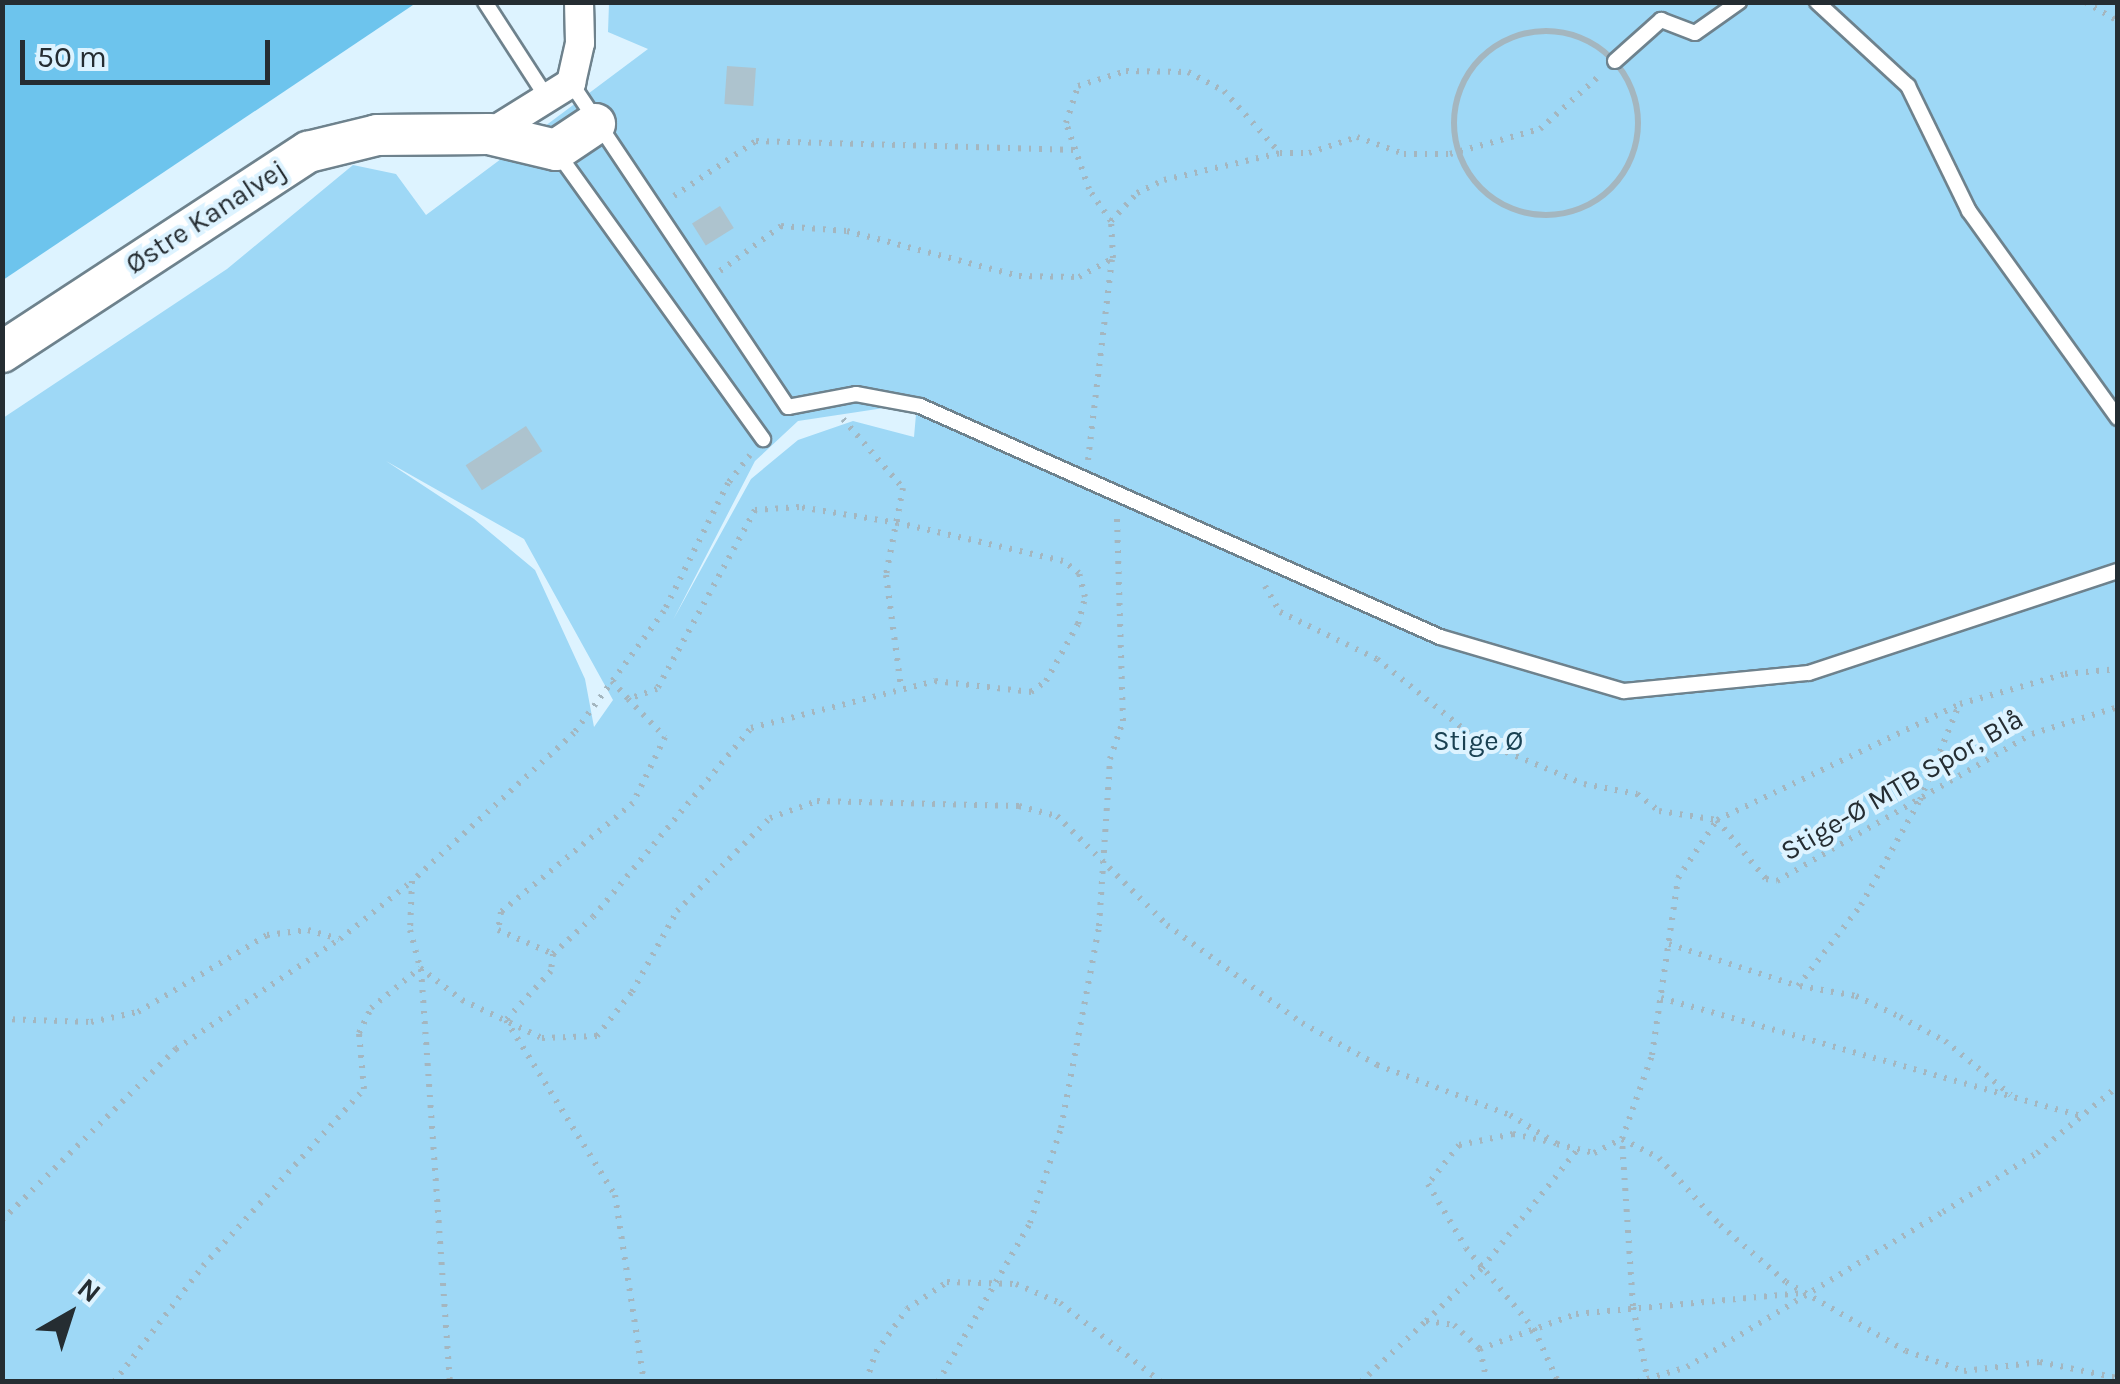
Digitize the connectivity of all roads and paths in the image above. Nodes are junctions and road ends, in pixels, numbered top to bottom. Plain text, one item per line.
1 (485, 2) edge
2 (579, 2) edge
3 (1661, 2) edge
4 (1739, 2) edge
5 (1818, 2) edge
6 (2085, 2) edge
7 (1661, 20) junction
8 (2118, 21) edge
9 (1615, 61) junction
10 (559, 90) junction
11 (595, 124) junction
12 (489, 134) junction
13 (556, 150) junction
14 (1076, 150) junction
15 (1458, 152) junction
16 (1280, 153) junction
17 (652, 211) junction
18 (1111, 221) junction
19 (1112, 258) junction
20 (702, 284) junction
21 (2, 352) edge
22 (826, 400) junction
23 (2118, 418) edge
24 (763, 439) joint
25 (1083, 480) junction
26 (1117, 495) junction
27 (898, 523) junction
28 (1228, 544) junction
29 (2118, 571) edge
30 (2118, 669) edge
31 (612, 681) junction
32 (901, 688) junction
33 (628, 699) junction
34 (1960, 704) junction
35 (2118, 707) edge
36 (1920, 800) junction
37 (1717, 820) junction
38 (1102, 858) junction
39 (412, 881) junction
40 (340, 939) junction
41 (1668, 944) junction
42 (553, 954) junction
43 (420, 968) junction
44 (1798, 986) junction
45 (1661, 998) junction
46 (2, 1019) edge
47 (506, 1020) junction
48 (2118, 1086) edge
49 (2014, 1097) junction
50 (2080, 1116) junction
51 (1622, 1138) junction
52 (1556, 1144) junction
53 (1578, 1149) junction
54 (2, 1220) edge
55 (1482, 1268) junction
56 (994, 1282) junction
57 (1808, 1292) junction
58 (1634, 1306) junction
59 (1426, 1321) junction
60 (1534, 1329) junction
61 (1480, 1349) junction
62 (2118, 1378) edge
63 (1647, 1380) edge
64 (114, 1382) edge
65 (450, 1382) edge
66 (644, 1382) edge
67 (866, 1382) edge
68 (938, 1382) edge
69 (1161, 1382) edge
70 (1361, 1382) edge
71 (1487, 1382) edge
72 (1558, 1382) edge
73 (1637, 1382) edge

1 - 10 lane
2 - 10 street
3 - 7 lane
4 - 7 lane
5 - 23 lane
6 - 8 path
7 - 9 lane
9 - 15 path
9 - 15 path
9 - 15 path
10 - 11 lane
10 - 12 street
11 - 13 street
11 - 17 lane
12 - 13 street, Østre Kanalvej
12 - 21 street, Østre Kanalvej
13 - 24 lane
14 - 16 path
14 - 17 path
14 - 18 path
15 - 16 path
16 - 18 path
17 - 20 lane
18 - 19 path
19 - 20 path
19 - 25 path
20 - 22 lane
22 - 25 lane
22 - 27 path
24 - 31 path
25 - 26 lane
26 - 28 lane
26 - 38 path
27 - 32 path
27 - 32 path
27 - 33 path
28 - 29 lane
28 - 37 path
30 - 34 path
31 - 33 path
31 - 39 path
32 - 42 path
33 - 42 path
34 - 36 path
34 - 37 path
35 - 36 path, Stige-Ø MTB Spor, Blå
36 - 37 path, Stige-Ø MTB Spor, Blå
36 - 44 path
37 - 41 path
38 - 47 path
38 - 52 path
38 - 56 path
39 - 40 path
39 - 43 path
40 - 46 path
40 - 54 path
41 - 44 path
41 - 45 path
42 - 47 path
43 - 47 path
43 - 64 path
43 - 65 path
44 - 49 path
45 - 49 path
45 - 51 path
47 - 66 path
48 - 50 path
49 - 50 path
50 - 57 path
51 - 53 path
51 - 57 path
51 - 58 path
52 - 53 path
52 - 55 path
53 - 55 path
55 - 59 path
55 - 60 path
56 - 67 path
56 - 68 path
56 - 69 path
57 - 58 path
57 - 62 path
57 - 63 path
58 - 60 path
58 - 63 path
59 - 61 path
59 - 70 path
60 - 61 path
60 - 72 path
61 - 71 path
63 - 73 path

